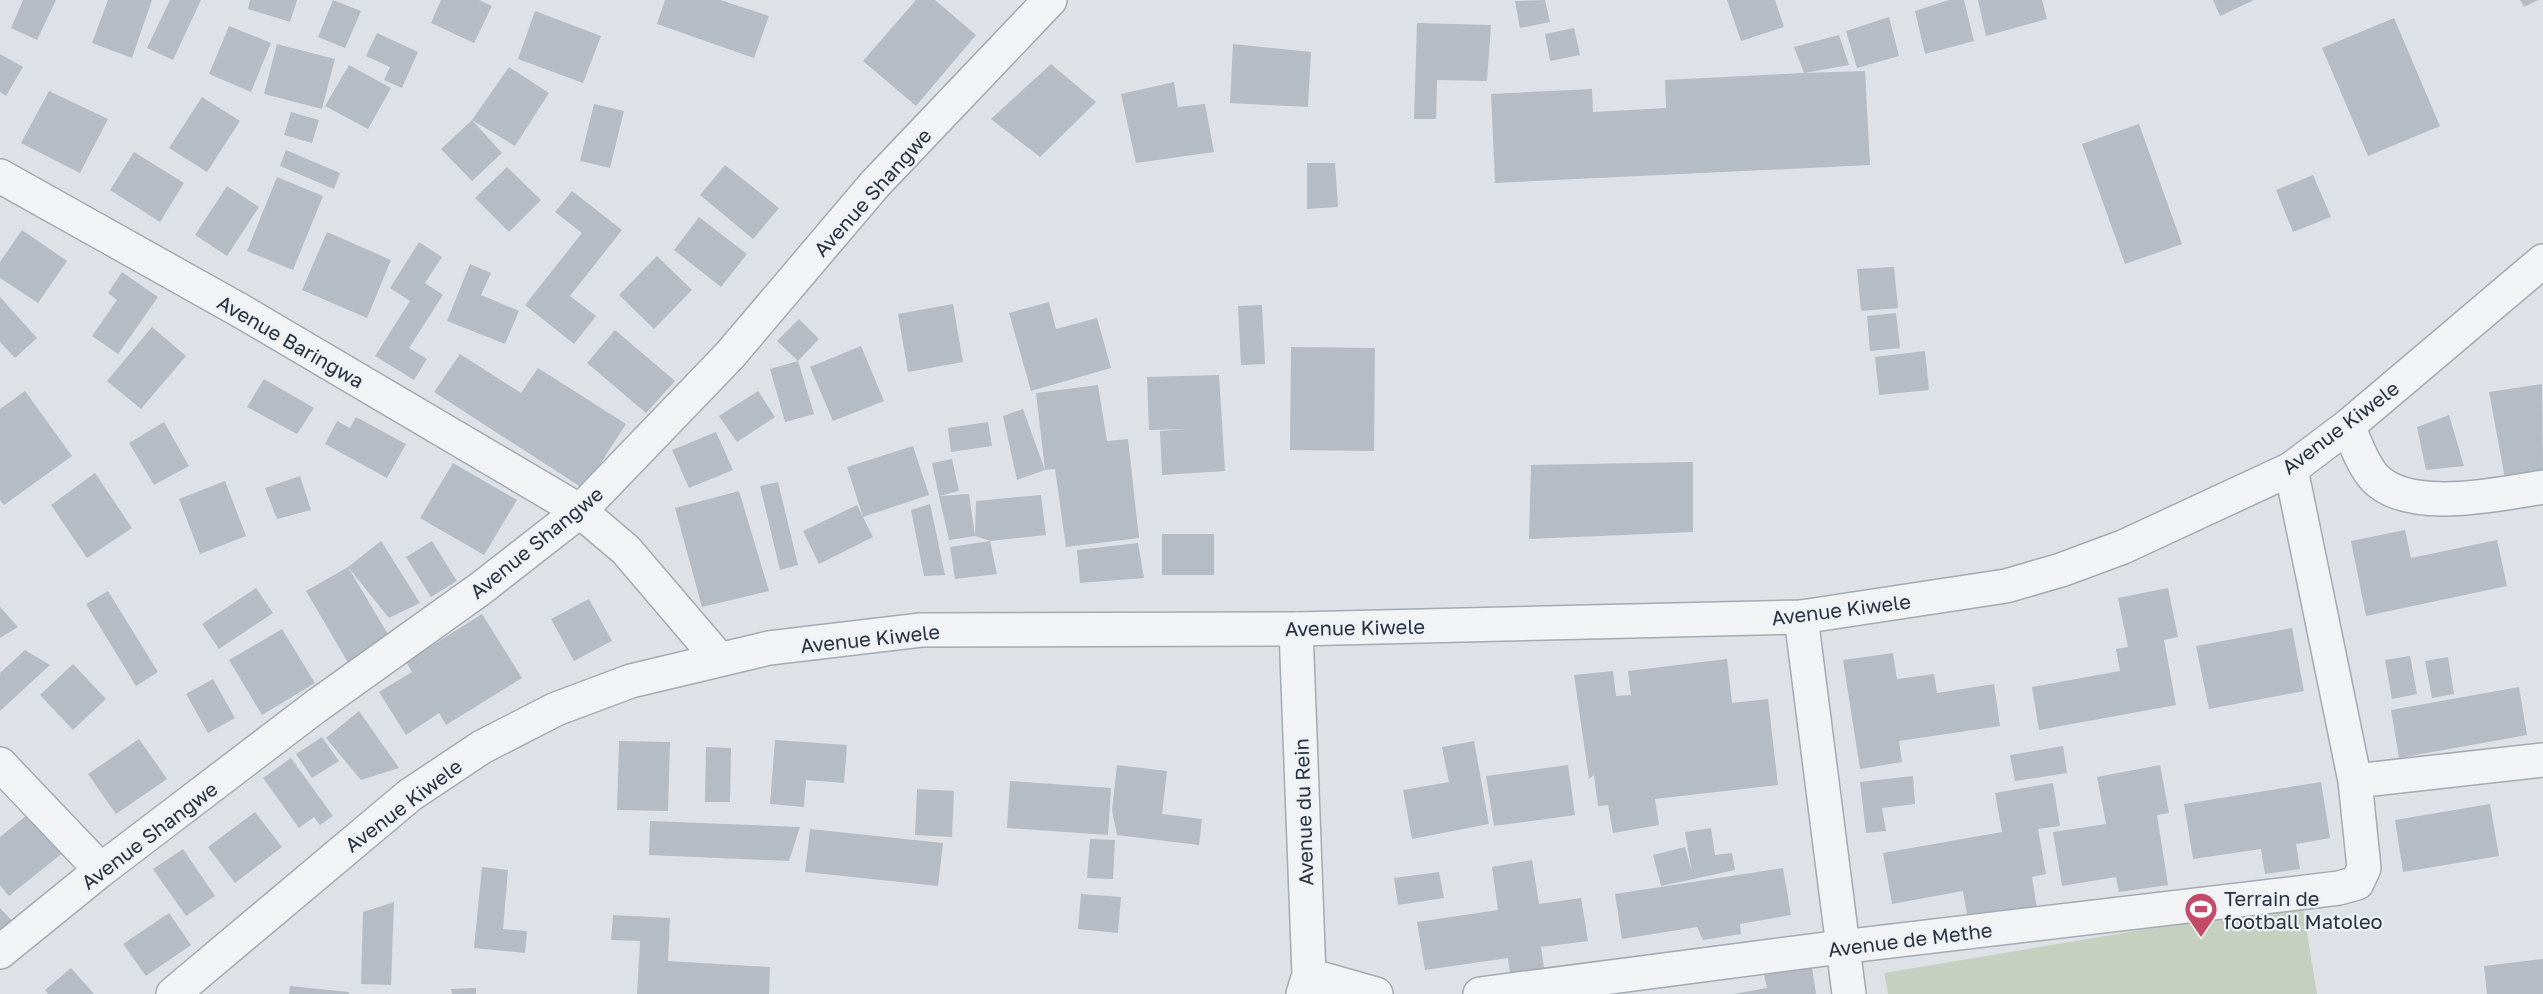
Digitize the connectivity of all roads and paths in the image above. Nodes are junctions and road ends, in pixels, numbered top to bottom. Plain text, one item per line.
1 (1050, 0) edge
2 (0, 176) edge
3 (2543, 261) edge
4 (2348, 426) junction
5 (2291, 469) junction
6 (2543, 487) edge
7 (580, 511) junction
8 (1801, 617) junction
9 (1296, 629) junction
10 (719, 659) junction
11 (2543, 760) edge
12 (0, 764) edge
13 (2355, 781) junction
14 (101, 870) junction
15 (1841, 947) junction
16 (0, 952) edge
17 (1306, 985) edge
18 (173, 994) edge
19 (1376, 994) edge
20 (1480, 994) edge
21 (1849, 994) edge

1 - 7 street, Avenue Shangwe
2 - 7 street, Avenue Baringwa
3 - 4 street, Avenue Kiwele
4 - 5 street, Avenue Kiwele
4 - 6 street
5 - 8 street, Avenue Kiwele
5 - 13 street
7 - 10 street, Avenue Baringwa
7 - 14 street, Avenue Shangwe
8 - 9 street, Avenue Kiwele
8 - 15 street
9 - 10 street, Avenue Kiwele
9 - 17 street, Avenue du Rein
10 - 18 street, Avenue Kiwele
11 - 13 street
12 - 14 street
13 - 15 street, Avenue de Methe
14 - 16 street, Avenue Shangwe
15 - 20 street, Avenue de Methe
15 - 21 street
17 - 19 street

